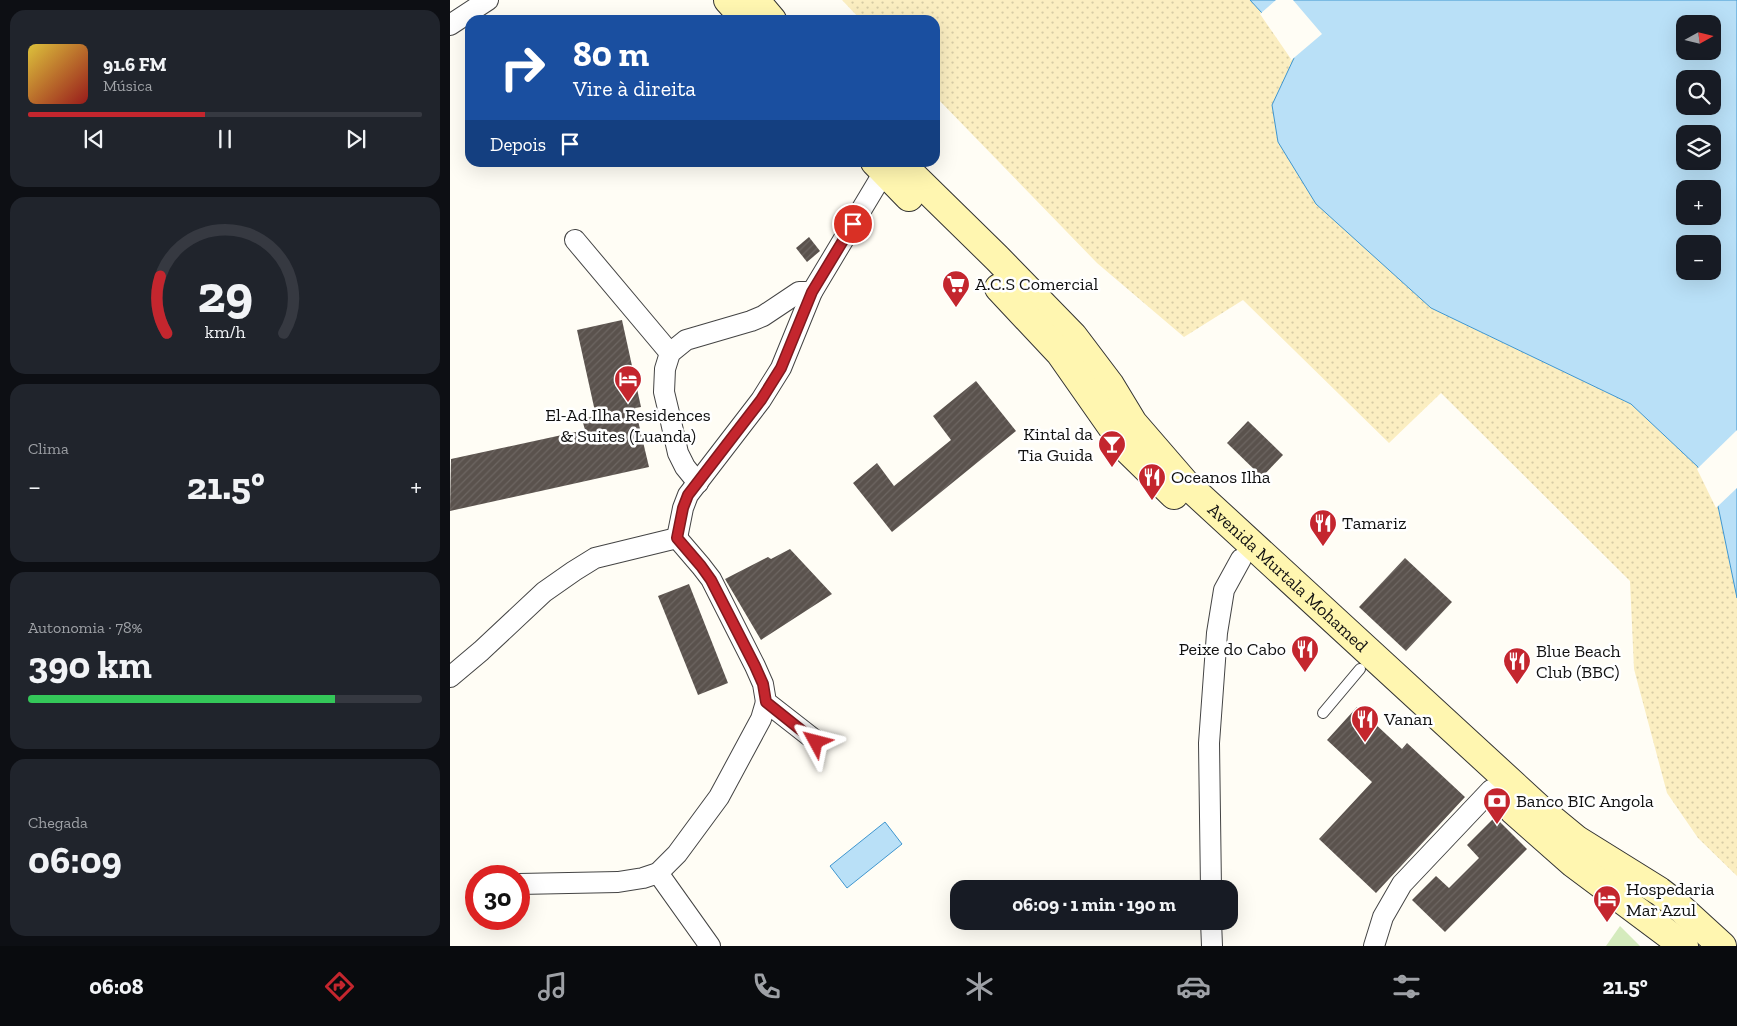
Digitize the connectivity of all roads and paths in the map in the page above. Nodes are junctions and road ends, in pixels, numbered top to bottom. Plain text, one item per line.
1 (488, 0) edge
2 (728, 0) edge
3 (754, 0) edge
4 (742, 15) edge
5 (768, 15) edge
6 (450, 24) edge
7 (885, 167) edge
8 (887, 167) edge
9 (887, 167) edge
10 (575, 240) dead end
11 (812, 292) junction
12 (670, 353) junction
13 (698, 483) junction
14 (677, 538) junction
15 (1241, 559) junction
16 (1360, 669) junction
17 (450, 677) edge
18 (766, 702) junction
19 (1323, 712) dead end
20 (816, 742) dead end
21 (1491, 790) junction
22 (658, 873) junction
23 (1211, 880) edge
24 (530, 884) edge
25 (1211, 930) edge
26 (710, 946) edge
27 (1212, 946) edge
28 (1374, 946) edge
29 (1684, 946) edge
30 (1722, 946) edge

1 - 6 street
2 - 4 street
3 - 5 street
7 - 11 street
8 - 15 street, Avenida Murtala Mohamed
9 - 30 street, Avenida Murtala Mohamed
10 - 12 street
11 - 12 street
11 - 13 street
12 - 13 street
13 - 14 street
14 - 17 street
14 - 18 street
15 - 16 street, Avenida Murtala Mohamed
15 - 23 street
16 - 19 lane
16 - 21 street, Avenida Murtala Mohamed
18 - 20 street
18 - 22 street
21 - 28 street
21 - 29 street, Avenida Murtala Mohamed
22 - 24 street
22 - 26 street
25 - 27 street

